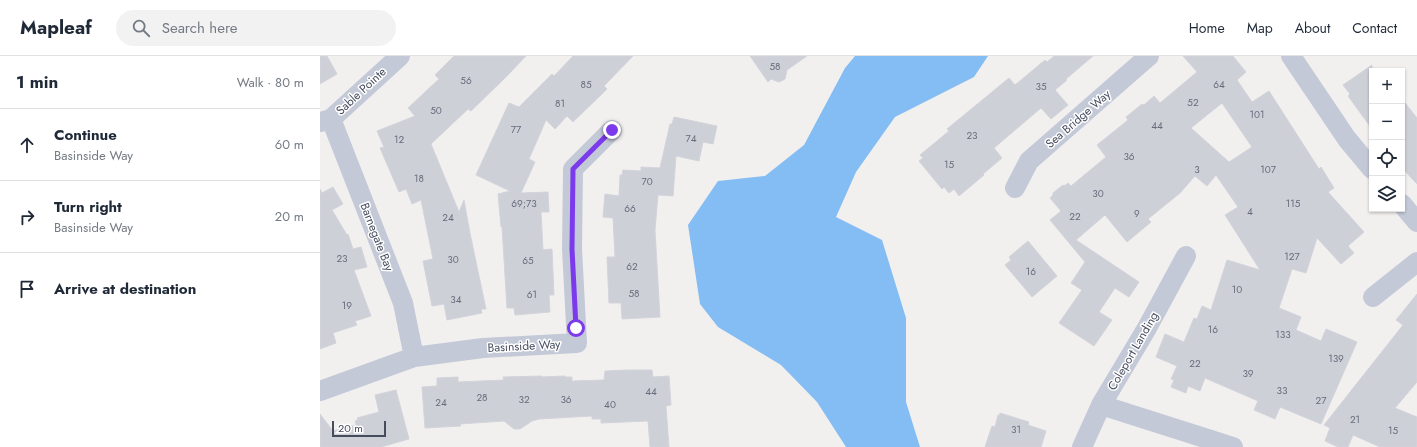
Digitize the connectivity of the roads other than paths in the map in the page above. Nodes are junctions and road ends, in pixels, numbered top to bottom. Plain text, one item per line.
1 (400, 56) edge
2 (1149, 56) edge
3 (1292, 56) edge
4 (326, 121) edge
5 (612, 130) dead end
6 (1369, 165) edge
7 (1015, 188) dead end
8 (1405, 208) edge
9 (1417, 222) edge
10 (1186, 256) dead end
11 (1417, 262) edge
12 (1373, 297) dead end
13 (414, 357) junction
14 (320, 391) edge
15 (1101, 405) junction
16 (1082, 447) edge
17 (1233, 447) edge

1 - 4 street, Sable Pointe
2 - 7 street, Sea Bridge Way
3 - 6 street
4 - 13 street, Barnegate Bay
5 - 13 street, Basinside Way
8 - 9 street
10 - 15 street, Coleport Landing
11 - 12 street
13 - 14 street, Basinside Way
15 - 16 street, Coleport Landing
15 - 17 street

